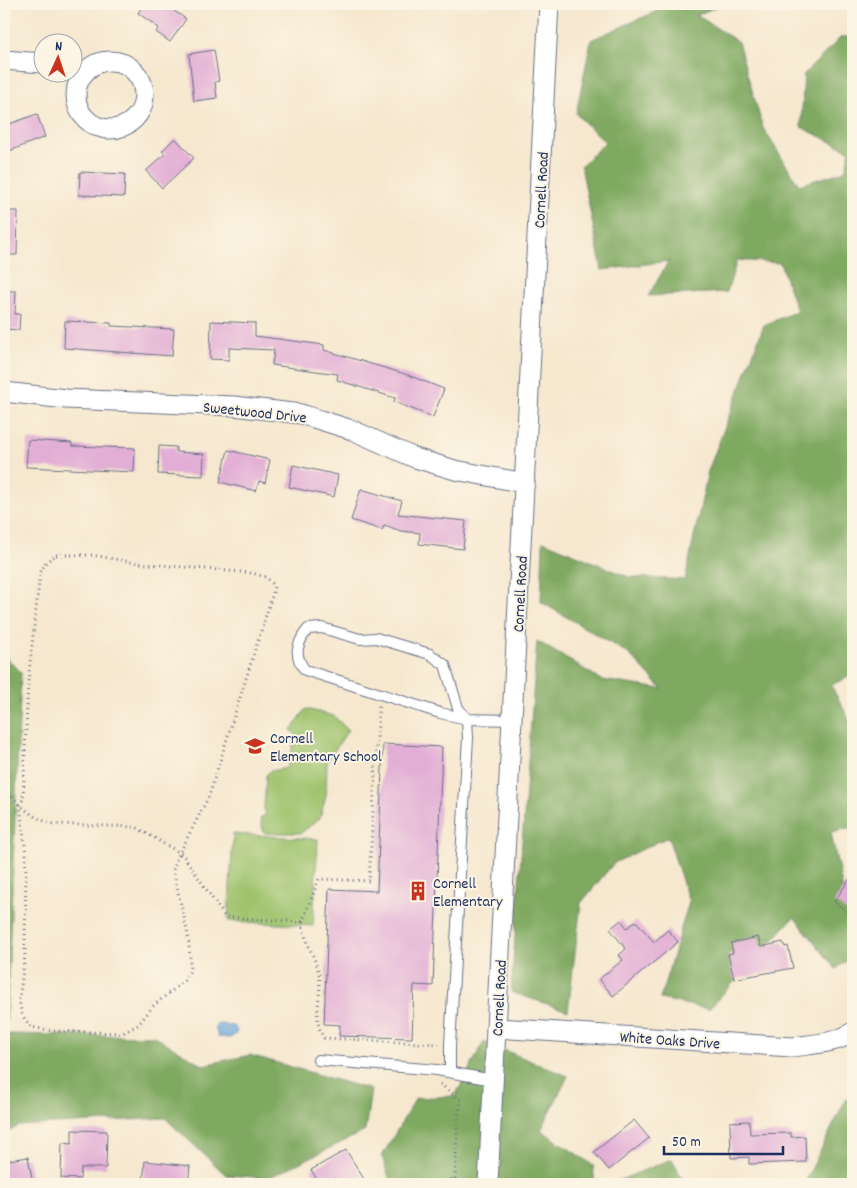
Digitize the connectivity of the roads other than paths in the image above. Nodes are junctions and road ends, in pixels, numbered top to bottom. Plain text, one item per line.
1 (549, 4) edge
2 (4, 60) edge
3 (32, 61) edge
4 (4, 392) edge
5 (525, 483) junction
6 (467, 719) junction
7 (512, 720) junction
8 (496, 1028) junction
9 (850, 1039) edge
10 (318, 1060) dead end
11 (450, 1071) junction
12 (493, 1080) junction
13 (488, 1184) edge

1 - 5 street, Cornell Road
2 - 3 street
4 - 5 street, Sweetwood Drive
5 - 7 street, Cornell Road
6 - 6 lane
6 - 7 lane
6 - 11 lane
7 - 8 street, Cornell Road
8 - 9 street, White Oaks Drive
8 - 12 street, Cornell Road
10 - 11 lane
11 - 12 lane
12 - 13 street, Cornell Road

